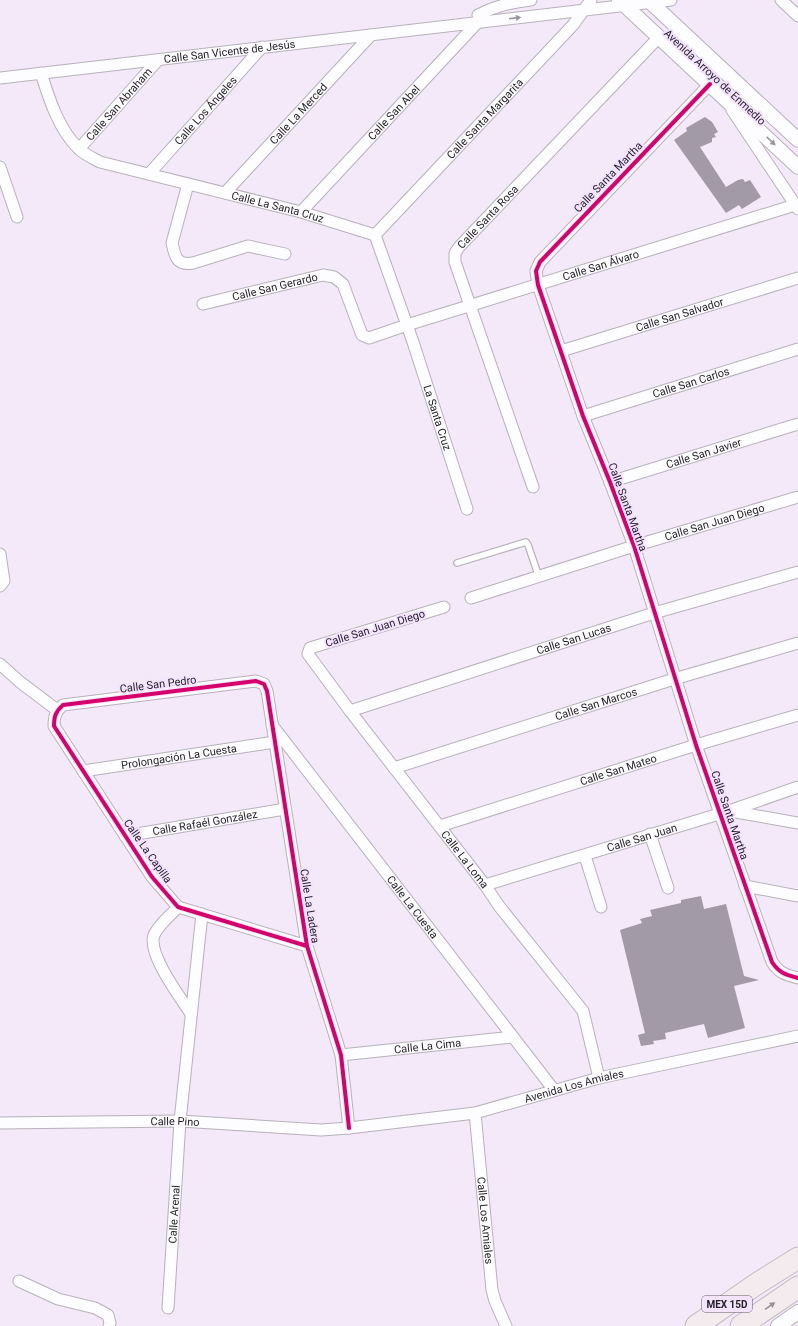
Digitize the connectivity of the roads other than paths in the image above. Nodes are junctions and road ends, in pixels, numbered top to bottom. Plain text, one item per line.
1 (531, 0) edge
2 (591, 0) edge
3 (671, 0) edge
4 (781, 0) edge
5 (649, 1) edge
6 (622, 3) edge
7 (584, 10) junction
8 (485, 12) junction
9 (798, 16) edge
10 (477, 23) junction
11 (460, 25) junction
12 (371, 35) junction
13 (659, 37) junction
14 (262, 47) junction
15 (158, 60) junction
16 (41, 73) junction
17 (0, 78) edge
18 (710, 84) junction
19 (723, 96) junction
20 (798, 140) edge
21 (83, 152) junction
22 (0, 167) edge
23 (798, 167) edge
24 (149, 174) junction
25 (188, 184) junction
26 (225, 193) junction
27 (796, 207) edge
28 (301, 212) junction
29 (18, 217) dead end
30 (375, 235) junction
31 (285, 254) dead end
32 (798, 278) edge
33 (538, 285) junction
34 (203, 304) dead end
35 (471, 305) junction
36 (407, 325) junction
37 (360, 331) joint
38 (798, 349) edge
39 (561, 351) junction
40 (583, 416) junction
41 (798, 424) edge
42 (610, 482) junction
43 (534, 487) dead end
44 (798, 497) edge
45 (467, 509) dead end
46 (634, 546) junction
47 (0, 554) edge
48 (457, 563) dead end
49 (798, 572) edge
50 (539, 577) junction
51 (0, 586) edge
52 (470, 598) dead end
53 (444, 607) dead end
54 (654, 613) junction
55 (798, 643) edge
56 (308, 651) joint
57 (0, 664) edge
58 (674, 679) junction
59 (264, 684) joint
60 (57, 710) junction
61 (350, 711) junction
62 (798, 715) edge
63 (272, 724) junction
64 (274, 742) junction
65 (696, 745) junction
66 (394, 768) junction
67 (83, 771) junction
68 (798, 787) edge
69 (285, 809) junction
70 (724, 812) junction
71 (798, 824) edge
72 (440, 826) junction
73 (650, 834) junction
74 (125, 836) junction
75 (585, 856) junction
76 (485, 885) junction
77 (745, 886) junction
78 (668, 888) dead end
79 (798, 896) edge
80 (178, 907) junction
81 (601, 907) dead end
82 (202, 914) junction
83 (307, 946) junction
84 (798, 978) edge
85 (191, 1014) junction
86 (798, 1036) edge
87 (513, 1037) junction
88 (341, 1055) junction
89 (599, 1078) junction
90 (554, 1090) junction
91 (475, 1113) junction
92 (180, 1121) junction
93 (0, 1122) edge
94 (349, 1128) junction
95 (798, 1248) edge
96 (798, 1258) edge
97 (19, 1281) dead end
98 (758, 1283) junction
99 (798, 1287) edge
100 (168, 1308) dead end
101 (798, 1312) edge
102 (798, 1320) edge
103 (109, 1326) edge
104 (506, 1326) edge
105 (696, 1326) edge
106 (742, 1326) edge
107 (778, 1326) edge
108 (789, 1326) edge

1 - 8 street, Calle San Vicente de Jesús
2 - 7 street, Calle Santa Margarita
3 - 5 street, Calle San Vicente de Jesús
4 - 9 street
5 - 6 street, Calle San Vicente de Jesús
5 - 20 street, Avenida Arroyo de Enmedio
6 - 7 street, Calle San Vicente de Jesús
6 - 13 street, Avenida Arroyo de Enmedio
10 -> 7 street, Calle San Vicente de Jesús
7 - 30 street, Calle Santa Margarita
8 - 10 street, Calle San Abel
8 - 11 street, Calle San Vicente de Jesús
10 - 11 street, Calle San Vicente de Jesús
10 - 28 street, Calle San Abel
11 - 12 street, Calle San Vicente de Jesús
12 - 14 street, Calle San Vicente de Jesús
12 - 26 street, Calle La Merced
13 - 18 street, Avenida Arroyo de Enmedio
13 - 35 street, Calle Santa Rosa
14 - 15 street, Calle San Vicente de Jesús
14 - 24 street, Calle Los Ángeles
15 - 16 street, Calle San Vicente de Jesús
15 - 21 street, Calle San Abraham
16 - 17 street, Calle San Vicente de Jesús
16 - 21 street
18 - 19 street, Avenida Arroyo de Enmedio
18 - 33 street, Calle Santa Martha
19 -> 23 street, Avenida Arroyo de Enmedio
19 - 27 street
21 - 24 street, Calle La Santa Cruz
22 - 29 street
24 - 25 street, Calle La Santa Cruz
25 - 26 street, Calle La Santa Cruz
25 - 31 street
26 - 28 street, Calle La Santa Cruz
27 - 33 street, Calle San Álvaro
28 - 30 street, Calle La Santa Cruz
30 - 36 street
32 - 39 street, Calle San Salvador
33 - 35 street, Calle San Álvaro
33 - 39 street, Calle Santa Martha
34 - 37 street, Calle San Gerardo
35 - 36 street, Calle San Álvaro
35 - 43 street, Calle Santa Rosa
36 - 37 street, Calle San Álvaro
36 - 45 street, La Santa Cruz
38 - 40 street, Calle San Carlos
39 - 40 street, Calle Santa Martha
40 - 42 street, Calle Santa Martha
41 - 42 street, Calle San Javier
42 - 46 street, Calle Santa Martha
44 - 46 street, Calle San Juan Diego
46 - 50 street, Calle San Juan Diego
46 - 54 street, Calle Santa Martha
47 - 51 street
48 - 50 lane
49 - 54 street, Calle San Lucas
50 - 52 street, Calle San Juan Diego
53 - 56 street, Calle San Juan Diego
54 - 58 street, Calle Santa Martha
54 - 61 street, Calle San Lucas
55 - 58 street, Calle San Marcos
56 - 61 street, Calle La Loma
57 - 60 street
58 - 65 street, Calle Santa Martha
58 - 66 street, Calle San Marcos
59 - 60 street, Calle San Pedro
59 - 63 street, Calle La Ladera
60 - 67 street, Calle La Capilla
61 - 66 street, Calle La Loma
62 - 65 street, Calle San Mateo
63 - 64 street, Calle La Ladera
63 - 87 street, Calle La Cuesta
64 - 67 street, Prolongación La Cuesta
64 - 69 street, Calle La Ladera
65 - 70 street, Calle Santa Martha
65 - 72 street, Calle San Mateo
66 - 72 street, Calle La Loma
67 - 74 street, Calle La Capilla
68 - 70 street, Calle San Juan
69 - 74 street, Calle Rafaél González
69 - 83 street, Calle La Ladera
70 - 71 street
70 - 73 street, Calle San Juan
70 - 77 street, Calle Santa Martha
72 - 76 street, Calle La Loma
73 - 75 street, Calle San Juan
73 - 78 street
74 - 80 street, Calle La Capilla
75 - 76 street, Calle San Juan
75 - 81 street
76 - 89 street, Calle La Loma
77 - 79 street
77 - 84 street, Calle Santa Martha
80 - 82 street
80 - 85 street
82 - 83 street
82 - 85 street, Calle Arenal
83 - 88 street, Calle La Ladera
85 - 92 street, Calle Arenal
86 - 89 street, Avenida Los Amiales
87 - 88 street, Calle La Cima
87 - 90 street, Calle La Cuesta
88 - 94 street, Calle La Ladera
89 - 90 street, Avenida Los Amiales
90 - 91 street, Avenida Los Amiales
91 - 94 street, Avenida Los Amiales
91 - 104 street, Calle Los Amiales
92 - 93 street, Calle Pino
92 - 94 street, Calle Pino
92 - 100 street, Calle Arenal
95 - 98 highway
96 - 98 highway, MEX 15D
97 - 103 street
98 - 105 highway, MEX 15D
106 -> 99 highway, MEX 15D
101 - 107 street
102 - 108 street

